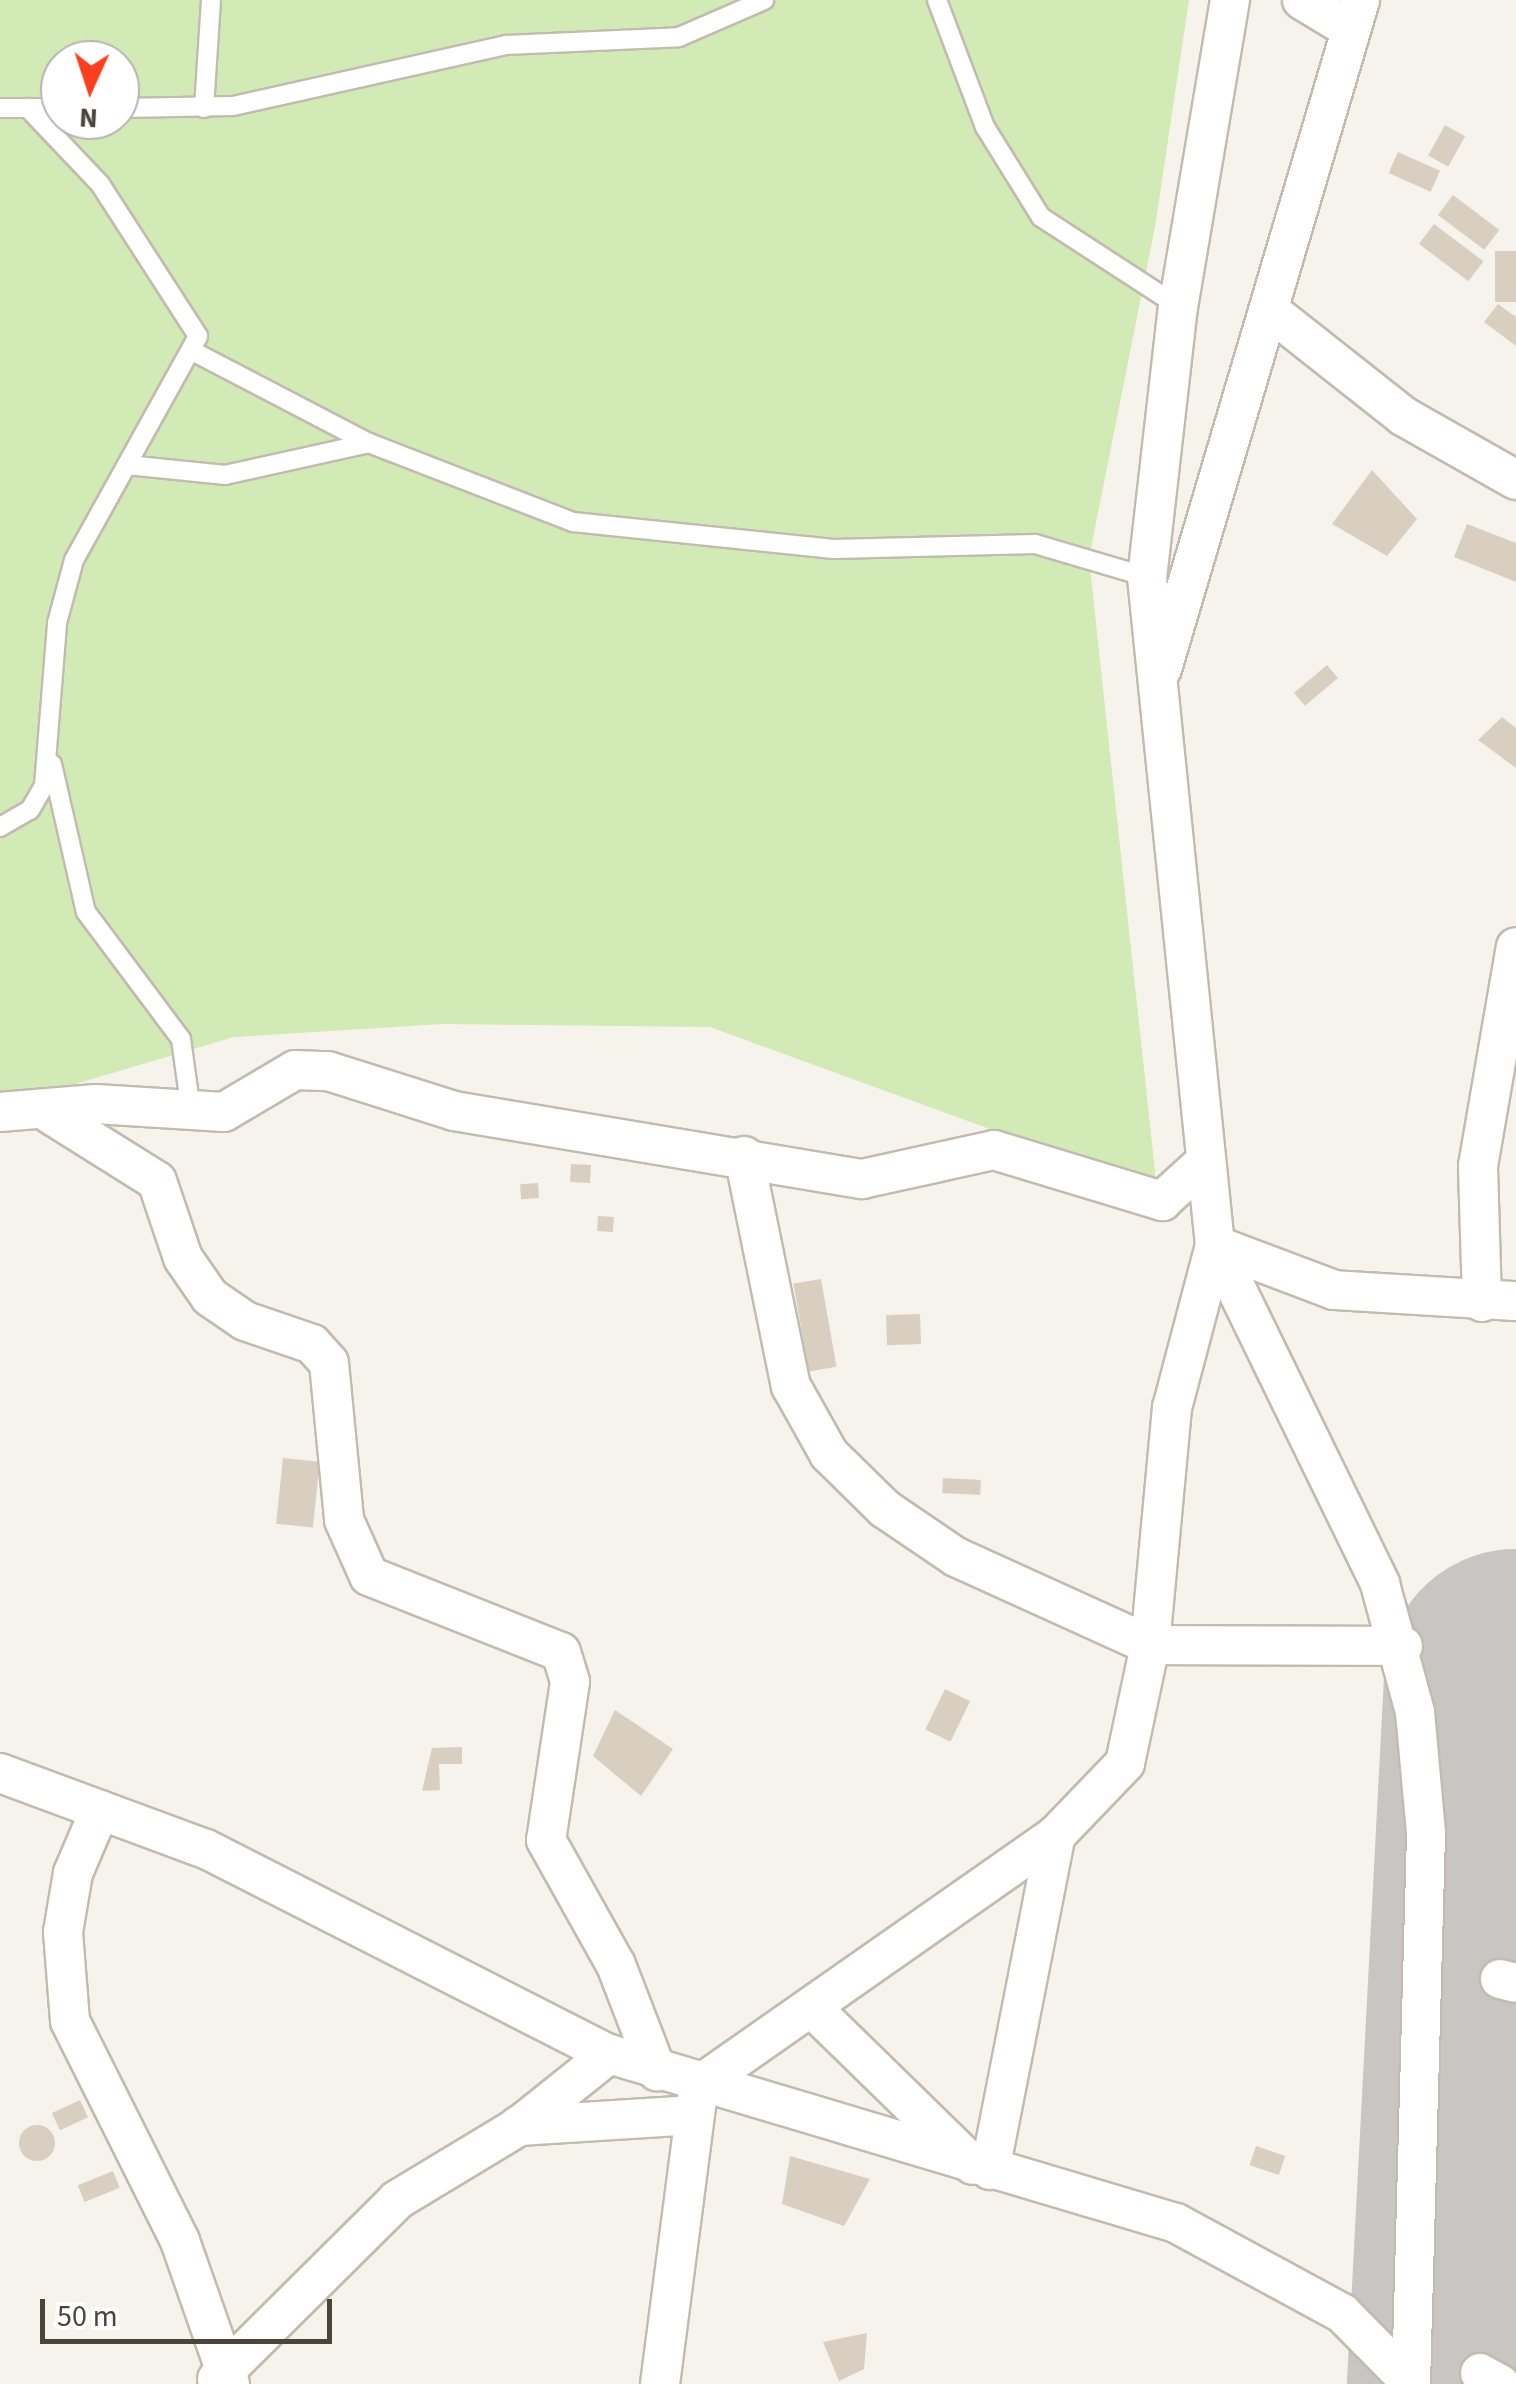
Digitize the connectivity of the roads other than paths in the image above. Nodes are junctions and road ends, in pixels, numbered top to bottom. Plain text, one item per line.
1 (211, 0) edge
2 (764, 0) edge
3 (937, 0) edge
4 (1230, 0) edge
5 (1302, 0) edge
6 (1355, 14) edge
7 (0, 108) edge
8 (28, 108) junction
9 (40, 108) edge
10 (140, 108) edge
11 (204, 108) junction
12 (1178, 306) junction
13 (1269, 310) junction
14 (196, 353) junction
15 (369, 444) junction
16 (128, 465) junction
17 (1516, 480) edge
18 (1147, 577) junction
19 (1158, 679) junction
20 (50, 756) junction
21 (0, 827) edge
22 (1516, 947) edge
23 (0, 1112) edge
24 (50, 1114) junction
25 (192, 1116) junction
26 (744, 1156) junction
27 (1206, 1160) junction
28 (1162, 1201) junction
29 (1213, 1233) junction
30 (1499, 1302) edge
31 (1150, 1645) junction
32 (1403, 1646) junction
33 (0, 1772) edge
34 (100, 1810) junction
35 (1056, 1835) junction
36 (811, 2008) junction
37 (609, 2054) junction
38 (657, 2072) junction
39 (697, 2100) junction
40 (518, 2126) junction
41 (982, 2167) junction
42 (224, 2378) edge
43 (1411, 2383) edge
44 (660, 2384) edge

1 - 11 lane
2 - 11 lane
3 - 12 lane
4 - 12 street
5 - 6 street
6 - 13 street
7 - 8 lane
8 - 9 lane
8 - 14 lane
10 - 11 lane
12 - 18 street
13 - 17 street
13 - 19 street
14 - 15 lane
14 - 16 lane
15 - 16 lane
15 - 18 lane
16 - 20 lane
18 - 19 street
19 - 27 street
20 - 21 lane
20 - 25 lane
22 - 30 street
23 - 24 street
24 - 25 street
24 - 38 street
25 - 26 street
26 - 28 street
26 - 31 street
27 - 28 street
27 - 29 street
28 - 29 street
29 - 30 street
29 - 31 street
29 - 32 street
31 - 32 street
31 - 35 street
32 - 43 street
33 - 34 street
34 - 37 street
34 - 42 street
35 - 36 street
35 - 41 street
36 - 39 street
36 - 41 street
37 - 38 street
37 - 40 street
38 - 39 street
39 - 40 street
39 - 41 street
39 - 44 street
40 - 42 street
41 - 43 street

